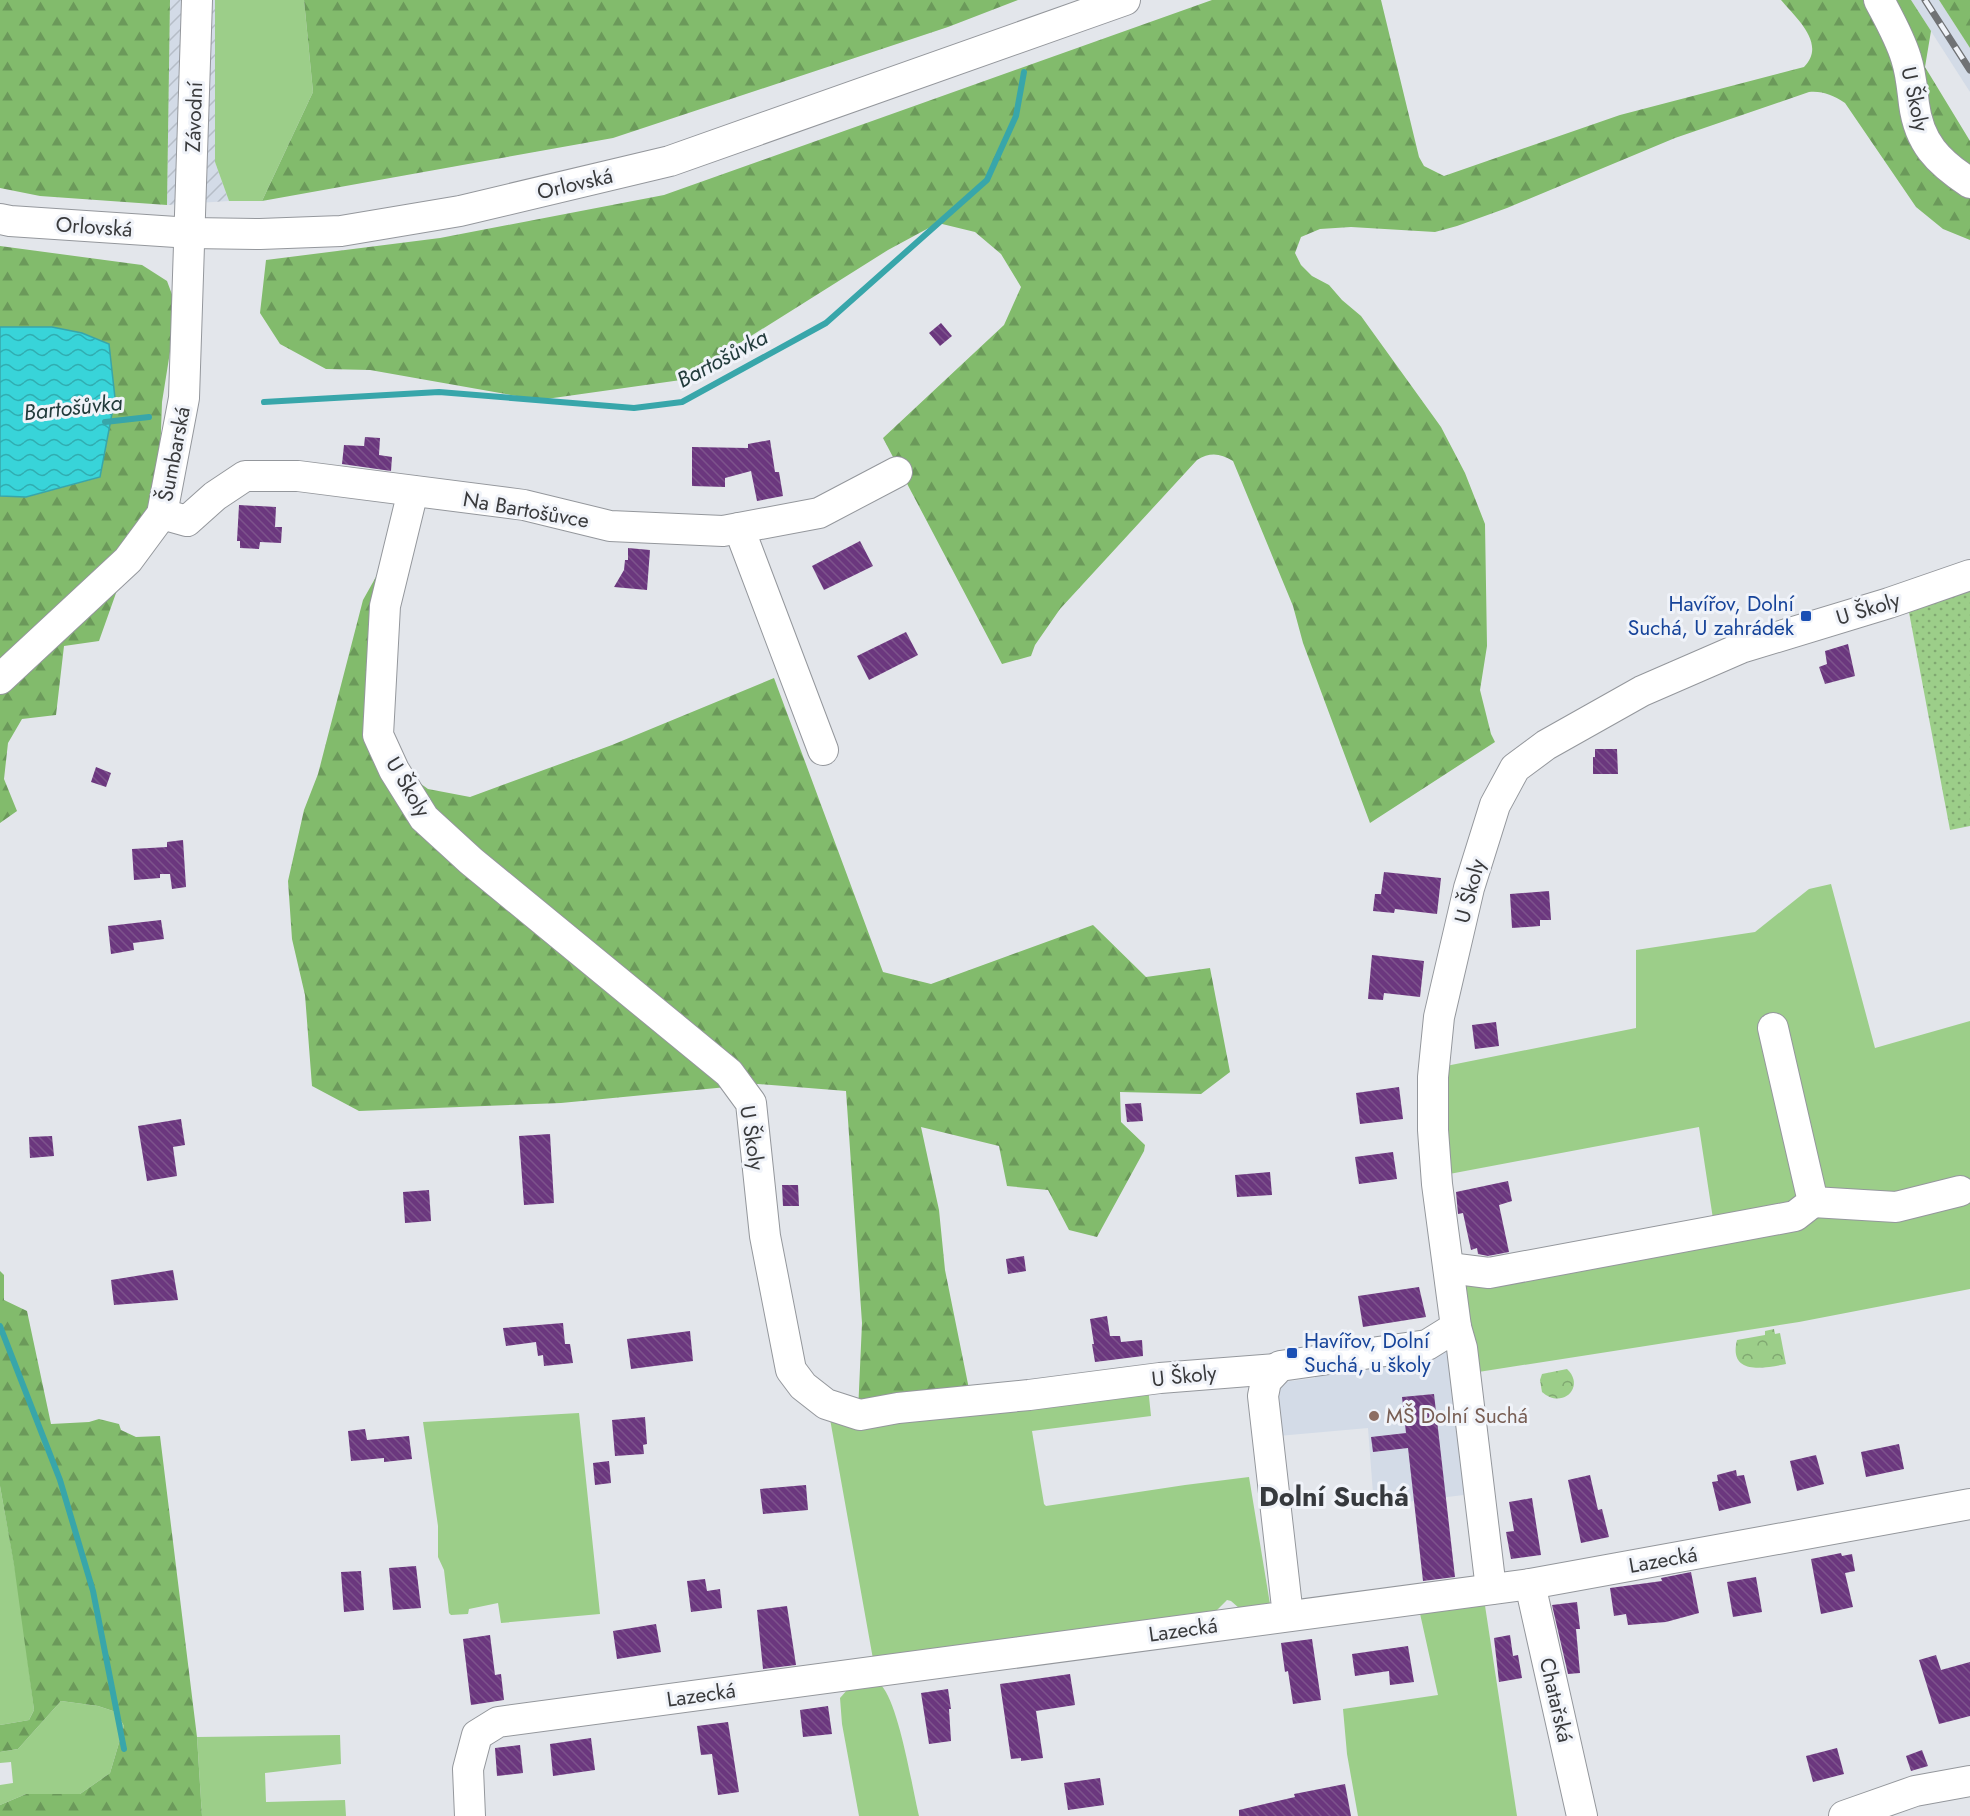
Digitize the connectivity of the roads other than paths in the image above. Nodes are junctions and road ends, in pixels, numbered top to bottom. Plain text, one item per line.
1 (198, 0) edge
2 (1125, 0) edge
3 (1879, 0) edge
4 (1970, 183) edge
5 (0, 219) edge
6 (191, 233) junction
7 (897, 472) dead end
8 (413, 491) junction
9 (162, 514) junction
10 (739, 528) junction
11 (1970, 575) edge
12 (0, 679) edge
13 (823, 750) dead end
14 (1773, 1028) dead end
15 (1960, 1191) dead end
16 (1814, 1202) junction
17 (1449, 1268) junction
18 (1456, 1328) junction
19 (1276, 1369) junction
20 (1970, 1504) edge
21 (1530, 1584) junction
22 (1491, 1589) junction
23 (1288, 1616) junction
24 (1970, 1781) edge
25 (470, 1816) edge
26 (1582, 1816) edge
27 (1844, 1816) edge

1 - 6 street, Závodní
2 - 6 street, Orlovská
3 - 4 street, U Školy
5 - 6 street, Orlovská
6 - 9 street, Šumbarská
7 - 10 street, Na Bartošůvce
8 - 9 street, Na Bartošůvce
8 - 10 street, Na Bartošůvce
8 - 19 street, U Školy
9 - 12 street, Šumbarská
10 - 13 street
11 - 17 street, U Školy
14 - 16 street
15 - 16 street
16 - 17 street
17 - 18 street, U Školy
18 - 19 street, U Školy
18 - 22 street
19 - 23 street
20 - 21 street, Lazecká
21 - 22 street, Lazecká
21 - 26 street, Chatařská
22 - 23 street, Lazecká
23 - 25 street, Lazecká
24 - 27 street

